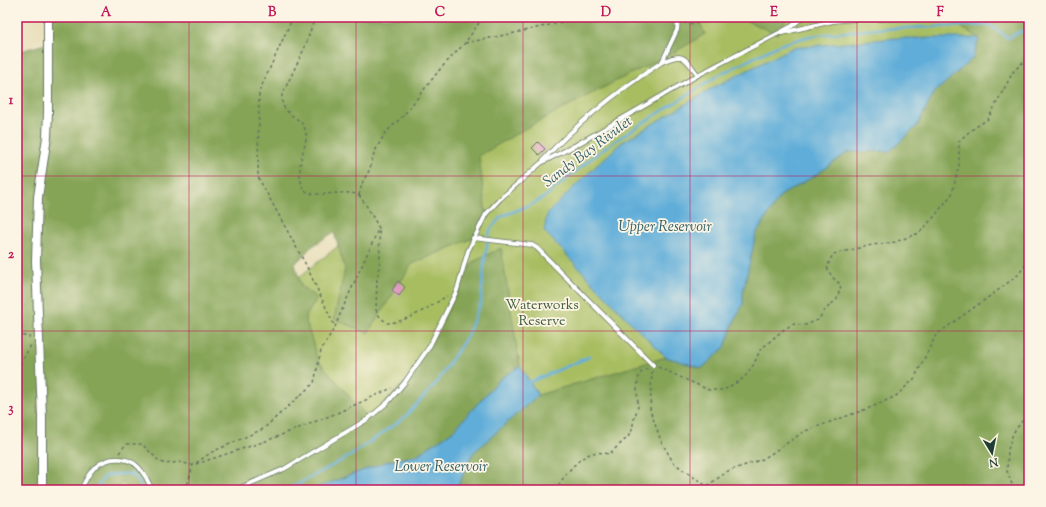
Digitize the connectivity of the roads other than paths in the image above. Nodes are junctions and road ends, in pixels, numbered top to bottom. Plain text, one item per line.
1 (48, 17) edge
2 (803, 17) edge
3 (852, 18) edge
4 (988, 18) edge
5 (678, 21) road end
6 (777, 34) junction
7 (662, 62) junction
8 (698, 75) junction
9 (541, 163) junction
10 (473, 238) junction
11 (653, 365) road end
12 (42, 490) edge
13 (81, 490) edge
14 (152, 490) edge
15 (235, 490) edge

1 - 12 street
2 - 6 lane
3 - 4 lane
3 - 6 lane
5 - 7 lane
6 - 8 lane
7 - 8 lane
7 - 9 lane
8 - 9 lane
9 - 10 lane
10 - 11 lane
10 - 15 lane
13 - 14 lane

